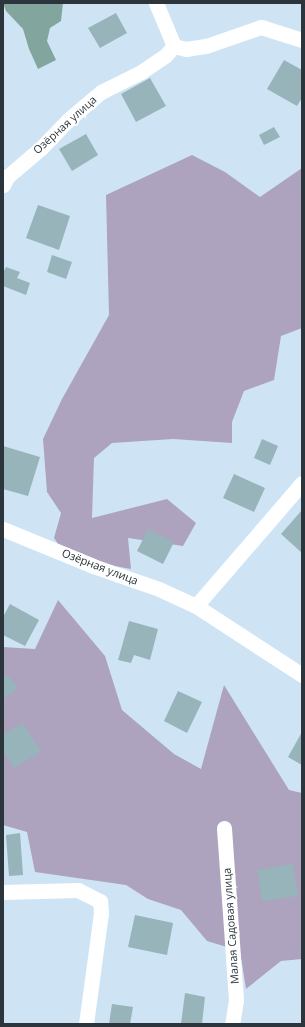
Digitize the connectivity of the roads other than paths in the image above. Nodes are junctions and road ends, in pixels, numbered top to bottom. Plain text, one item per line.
1 (156, 3) edge
2 (302, 40) edge
3 (174, 46) junction
4 (3, 185) edge
5 (302, 483) edge
6 (3, 529) edge
7 (196, 606) junction
8 (302, 674) edge
9 (224, 828) dead end
10 (3, 892) edge
11 (86, 1024) edge
12 (232, 1024) edge

1 - 3 street
2 - 3 street
3 - 4 street, Озёрная улица
5 - 7 street
6 - 7 street, Озёрная улица
7 - 8 street, Озёрная улица
9 - 12 street, Малая Садовая улица
10 - 11 street

